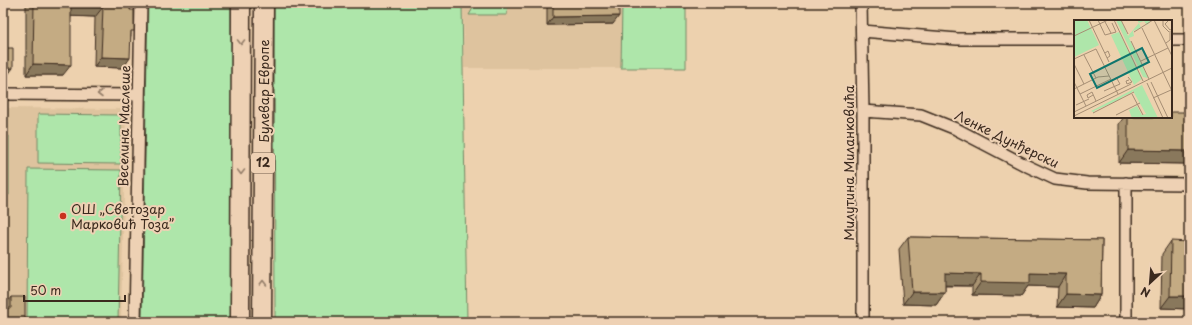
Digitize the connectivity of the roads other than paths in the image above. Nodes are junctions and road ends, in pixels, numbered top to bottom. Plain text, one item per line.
1 (141, 3) edge
2 (241, 3) edge
3 (264, 3) edge
4 (861, 3) edge
5 (862, 31) junction
6 (1074, 39) edge
7 (1172, 40) edge
8 (1189, 40) edge
9 (3, 94) edge
10 (139, 95) junction
11 (863, 111) junction
12 (1126, 183) junction
13 (1189, 184) edge
14 (135, 322) edge
15 (240, 322) edge
16 (262, 322) edge
17 (863, 322) edge
18 (1126, 322) edge

1 - 10 street, Веселина Маслеше
2 -> 15 main road, Булевар Европе / 12
16 -> 3 main road, Булевар Европе / 12
4 - 5 street, Милутина Миланковића
5 - 6 street
5 - 11 street, Милутина Миланковића
7 - 8 street
10 -> 9 street
10 - 14 street, Веселина Маслеше
11 - 12 street, Ленке Дунђерски
11 - 17 street, Милутина Миланковића
12 - 13 street, Ленке Дунђерски
12 - 18 street

